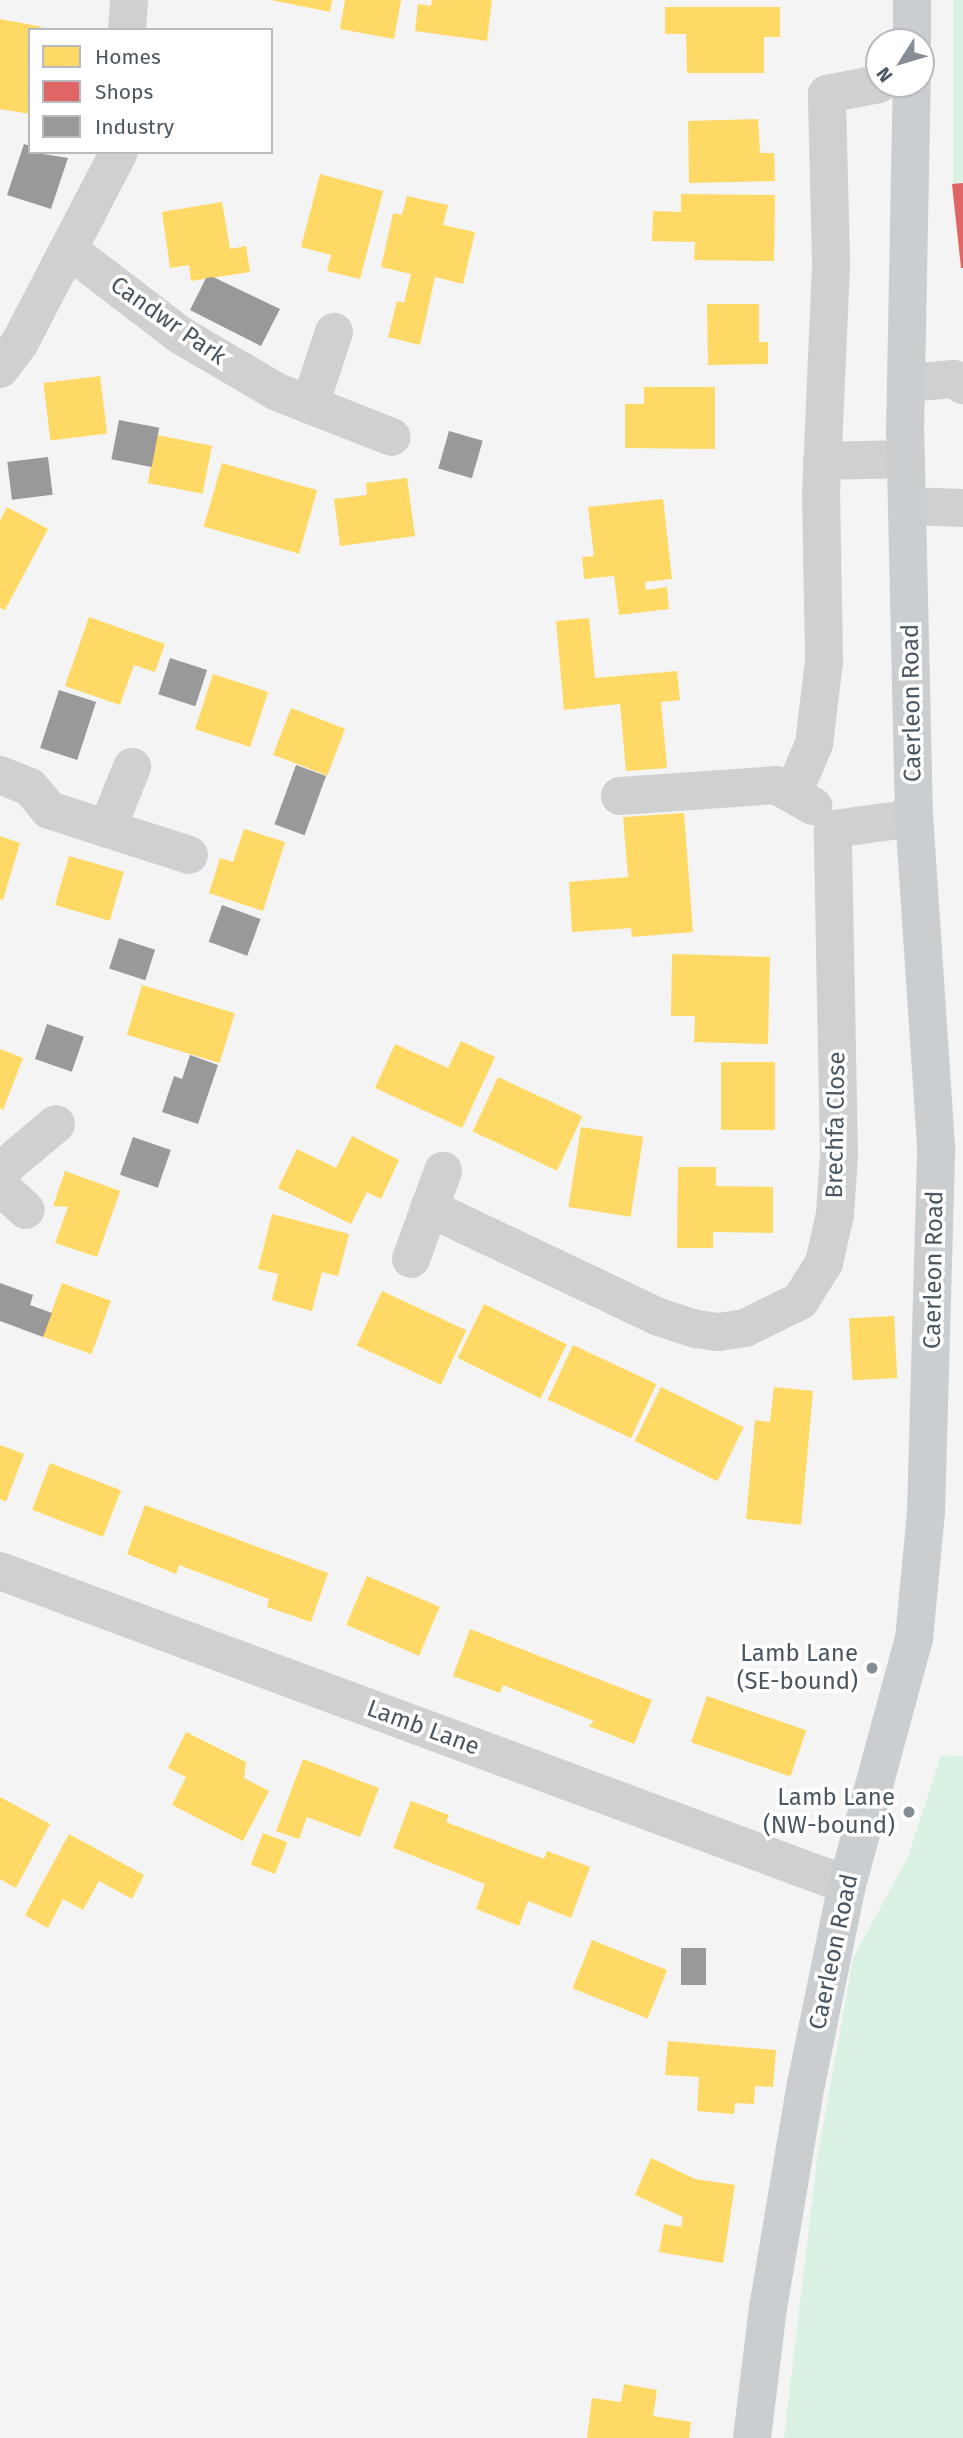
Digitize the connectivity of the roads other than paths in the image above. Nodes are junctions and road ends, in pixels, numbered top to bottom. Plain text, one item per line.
1 (129, 0) edge
2 (912, 0) edge
3 (127, 28) edge
4 (912, 28) edge
5 (865, 87) edge
6 (912, 98) edge
7 (118, 154) edge
8 (69, 250) junction
9 (334, 332) dead end
10 (0, 369) edge
11 (906, 383) junction
12 (963, 385) edge
13 (310, 405) junction
14 (392, 437) dead end
15 (906, 459) junction
16 (822, 461) junction
17 (907, 506) junction
18 (963, 508) edge
19 (132, 767) dead end
20 (0, 775) edge
21 (793, 793) junction
22 (620, 796) dead end
23 (914, 818) junction
24 (107, 829) junction
25 (832, 830) junction
26 (189, 855) dead end
27 (56, 1124) dead end
28 (0, 1171) edge
29 (443, 1171) dead end
30 (429, 1208) junction
31 (411, 1259) dead end
32 (0, 1571) edge
33 (847, 1885) junction
34 (752, 2438) edge

1 - 3 street
2 - 4 main road
5 - 16 street
6 - 11 main road, Caerleon Road
7 - 8 street
8 - 10 street
8 - 13 street, Candwr Park
9 - 13 street
11 - 12 street
11 - 15 main road, Caerleon Road
13 - 14 street, Candwr Park
15 - 16 street
15 - 17 main road, Caerleon Road
16 - 21 street
17 - 18 street
17 - 23 main road, Caerleon Road
19 - 24 street
20 - 24 street
21 - 22 street
21 - 25 street
23 - 25 street
23 - 33 main road, Caerleon Road
24 - 26 street
25 - 30 street, Brechfa Close
27 - 28 street
29 - 30 street
30 - 31 street
32 - 33 street, Lamb Lane
33 - 34 main road, Caerleon Road

